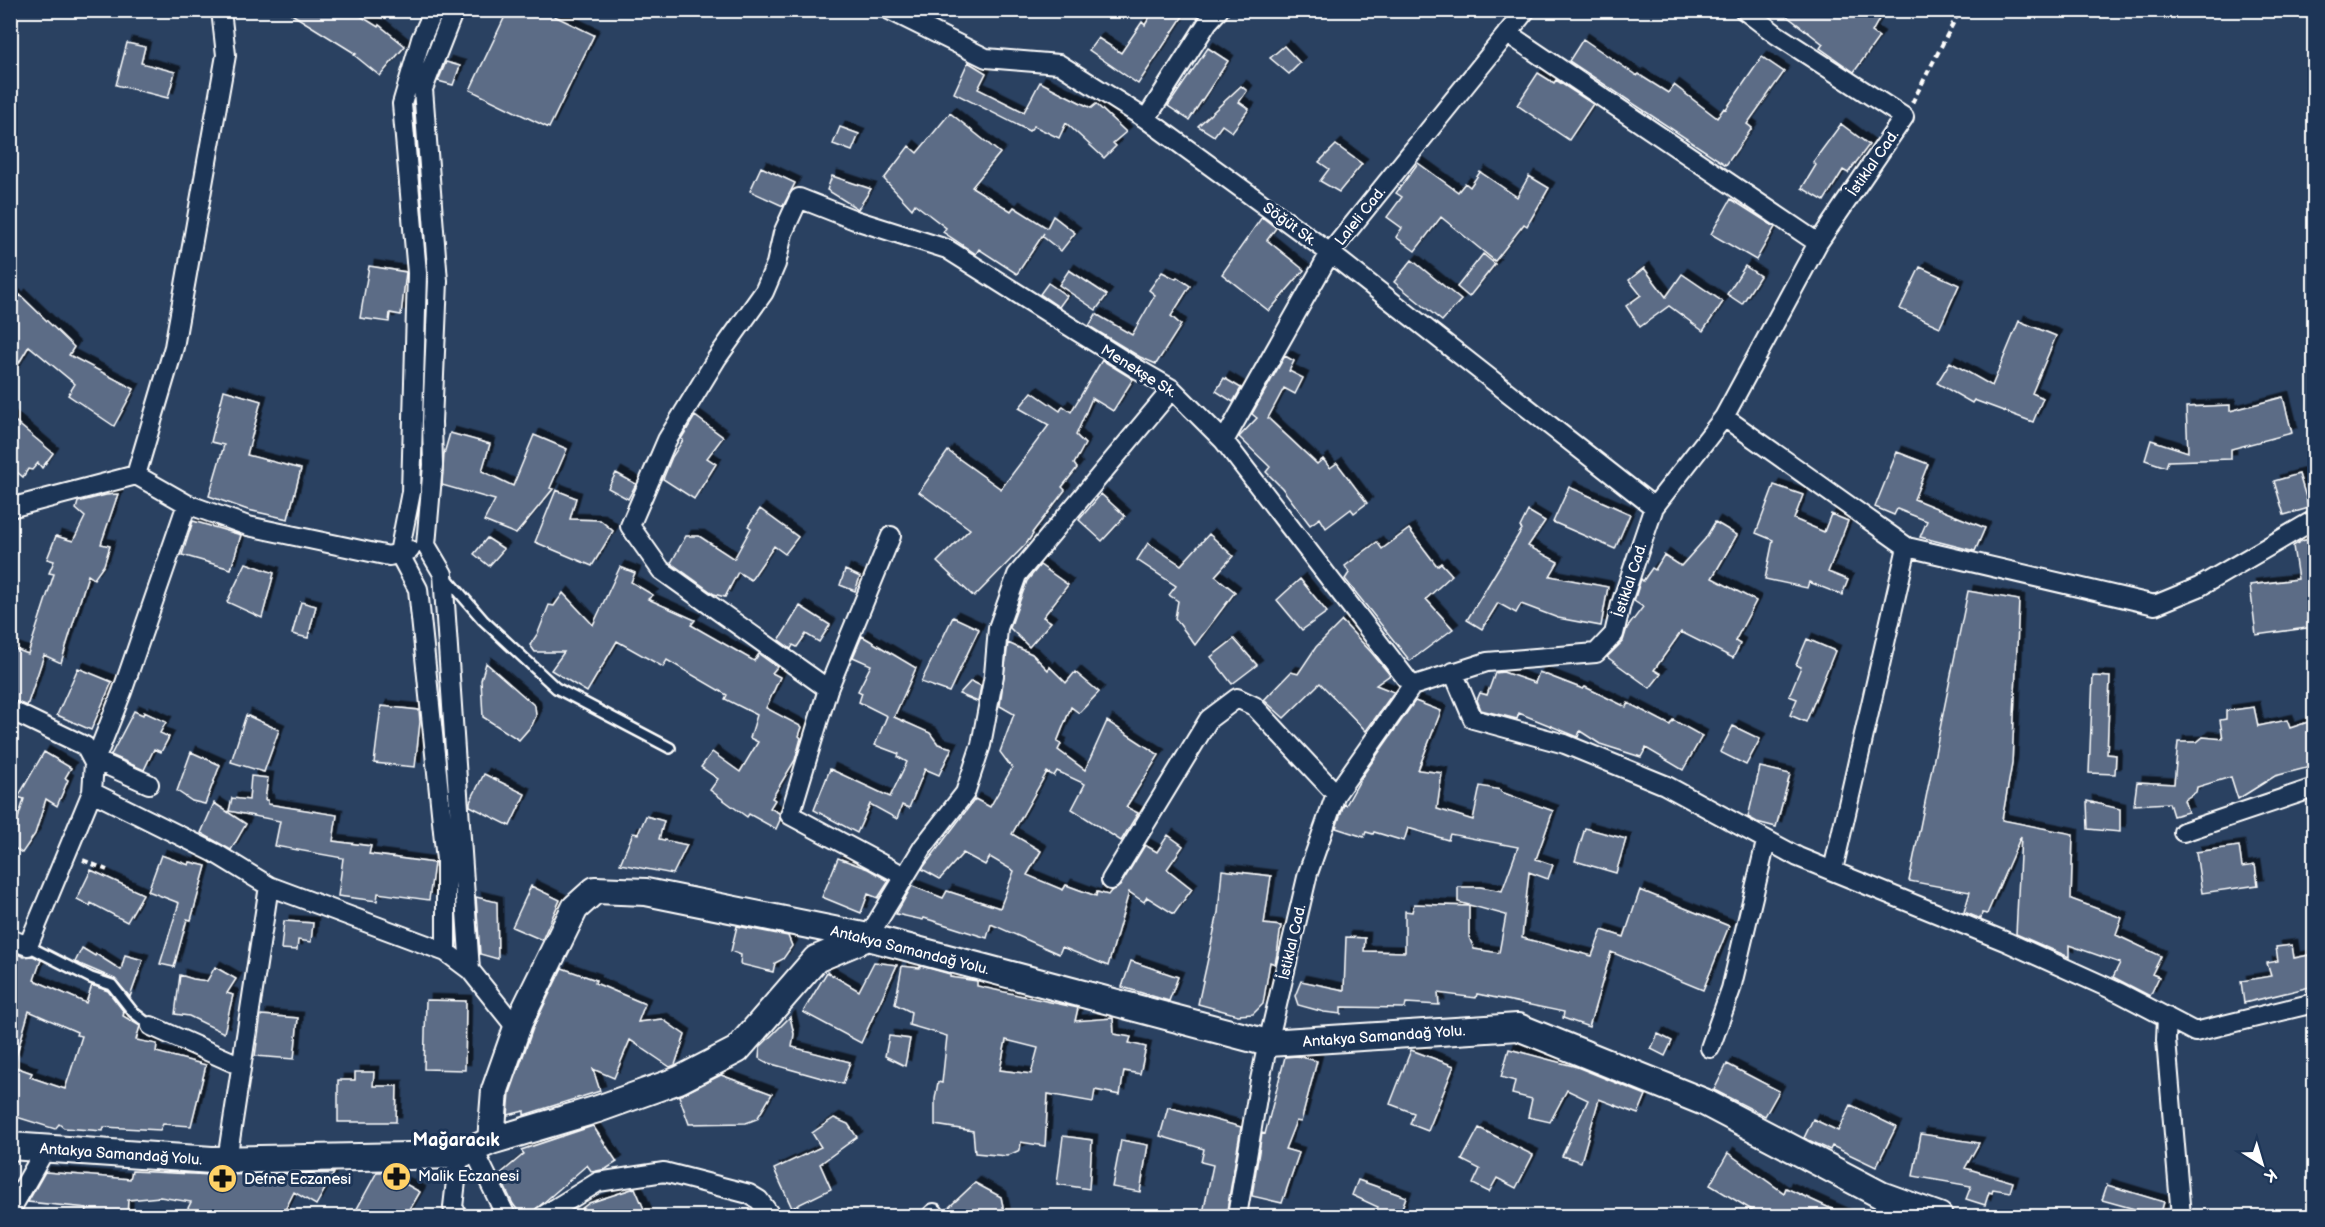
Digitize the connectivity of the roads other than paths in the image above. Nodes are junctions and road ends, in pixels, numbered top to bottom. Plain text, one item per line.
1 (221, 10) edge
2 (434, 10) edge
3 (454, 10) edge
4 (889, 10) edge
5 (1219, 10) edge
6 (1526, 10) edge
7 (1744, 10) edge
8 (1508, 33) junction
9 (1146, 119) junction
10 (1818, 243) junction
11 (1330, 253) junction
12 (1172, 389) junction
13 (1724, 417) junction
14 (1224, 441) junction
15 (136, 475) junction
16 (187, 504) junction
17 (1654, 507) junction
18 (10, 508) edge
19 (2314, 520) edge
20 (891, 536) dead end
21 (426, 545) junction
22 (1907, 547) junction
23 (399, 553) junction
24 (443, 574) junction
25 (1453, 672) junction
26 (1412, 686) junction
27 (828, 689) junction
28 (10, 710) edge
29 (670, 748) dead end
30 (94, 761) junction
31 (149, 784) dead end
32 (2314, 788) edge
33 (92, 792) junction
34 (1336, 794) junction
35 (2183, 832) dead end
36 (1766, 842) junction
37 (1833, 870) junction
38 (904, 876) junction
39 (1111, 880) dead end
40 (269, 886) junction
41 (868, 937) junction
42 (19, 943) edge
43 (446, 952) junction
44 (470, 970) junction
45 (2314, 1003) edge
46 (2167, 1017) junction
47 (151, 1026) joint
48 (517, 1029) junction
49 (1268, 1043) junction
50 (1710, 1048) dead end
51 (241, 1066) junction
52 (10, 1146) edge
53 (46, 1148) junction
54 (475, 1148) junction
55 (227, 1160) junction
56 (10, 1211) edge
57 (452, 1213) edge
58 (506, 1216) edge
59 (543, 1216) edge
60 (771, 1216) edge
61 (1237, 1216) edge
62 (1940, 1216) edge
63 (2181, 1216) edge

1 - 15 street
2 - 23 street
3 - 21 street
4 - 9 street, Söğüt Sk.
5 - 9 street
6 - 8 street, Laleli Cad.
7 - 10 street, İstiklal Cad.
8 - 10 street
8 - 11 street, Laleli Cad.
9 - 11 street, Söğüt Sk.
10 - 13 street, İstiklal Cad.
11 - 14 street, Laleli Cad.
11 - 17 street, Söğüt Sk.
12 - 14 street, Menekşe Sk.
12 - 27 street, Menekşe Sk.
12 - 38 street
13 - 17 street, İstiklal Cad.
13 - 22 street
14 - 26 street, Menekşe Sk.
15 - 16 street
15 - 18 street
16 - 23 street
16 - 30 street
17 - 25 street, İstiklal Cad.
19 - 22 street
20 - 27 street
21 - 23 street
21 - 24 street
22 - 37 street
23 - 43 street
24 - 29 lane
24 - 44 street
25 - 26 street, İstiklal Cad.
25 - 36 street
26 - 34 street, İstiklal Cad.
27 - 38 street
28 - 30 street
30 - 31 street
30 - 33 street
32 - 35 street
33 - 40 street
33 - 42 street
34 - 39 street
34 - 49 street, İstiklal Cad.
36 - 37 street
36 - 50 street
37 - 46 street
38 - 41 street
40 - 43 street
40 - 51 street
41 - 48 street, Antakya Samandağ Yolu.
41 - 49 street, Antakya Samandağ Yolu.
41 - 54 street
42 - 47 lane
43 - 44 street
44 - 48 street
45 - 46 street
46 - 63 street
47 - 51 street
48 - 54 street, Antakya Samandağ Yolu.
49 - 61 street, İstiklal Cad.
49 - 62 street, Antakya Samandağ Yolu.
51 - 55 street
52 - 53 street, Antakya Samandağ Yolu.
53 - 55 street, Antakya Samandağ Yolu.
53 - 56 street
54 - 55 street, Antakya Samandağ Yolu.
54 - 57 street
54 - 58 street
59 - 60 street

